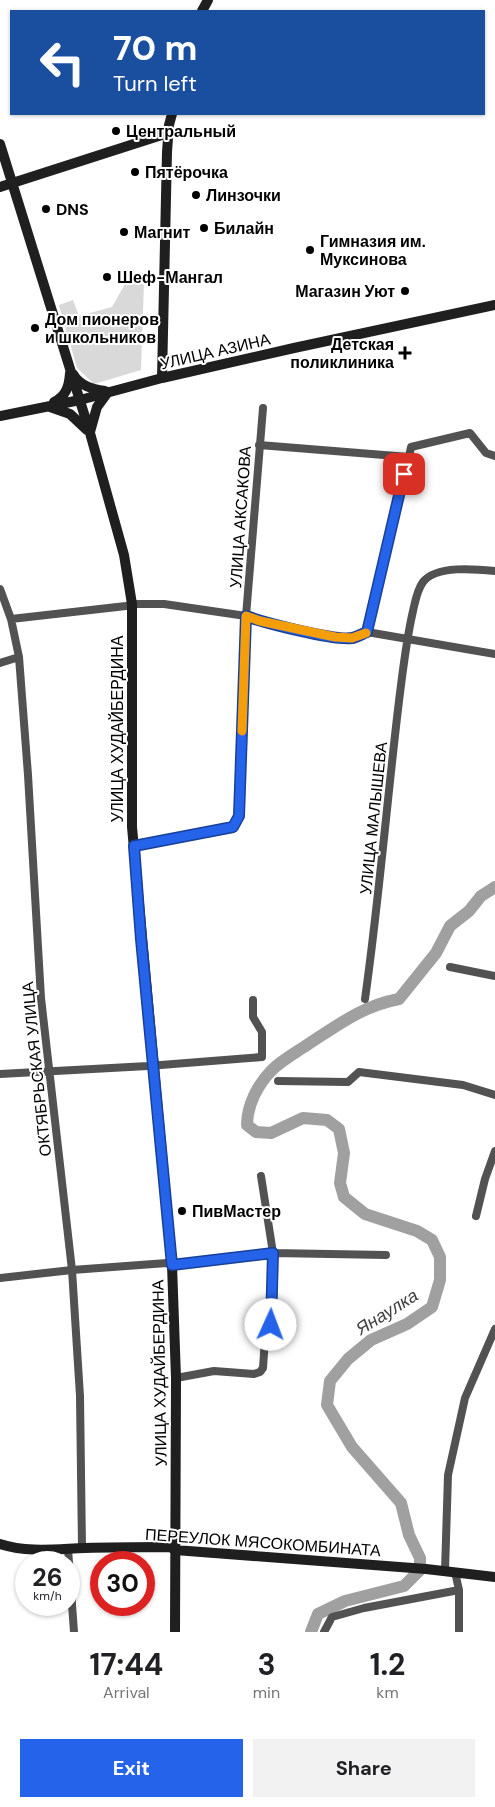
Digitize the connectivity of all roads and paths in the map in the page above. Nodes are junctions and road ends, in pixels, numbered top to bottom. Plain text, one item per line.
1 (172, 115) edge
2 (168, 133) junction
3 (0, 144) edge
4 (13, 183) junction
5 (0, 187) edge
6 (495, 305) edge
7 (70, 370) junction
8 (162, 378) junction
9 (108, 392) junction
10 (80, 400) junction
11 (46, 406) junction
12 (263, 408) dead end
13 (0, 416) edge
14 (90, 433) junction
15 (259, 445) junction
16 (495, 456) edge
17 (409, 457) junction
18 (495, 571) edge
19 (0, 589) edge
20 (132, 604) junction
21 (246, 616) junction
22 (12, 619) junction
23 (367, 632) junction
24 (406, 640) junction
25 (495, 654) edge
26 (18, 657) junction
27 (0, 662) edge
28 (134, 846) junction
29 (450, 967) dead end
30 (495, 976) edge
31 (365, 999) dead end
32 (253, 1000) dead end
33 (154, 1066) junction
34 (49, 1071) junction
35 (0, 1074) edge
36 (278, 1081) dead end
37 (495, 1095) edge
38 (495, 1151) edge
39 (262, 1176) dead end
40 (476, 1216) dead end
41 (273, 1253) junction
42 (386, 1255) dead end
43 (172, 1265) junction
44 (72, 1270) junction
45 (0, 1278) edge
46 (495, 1329) edge
47 (176, 1378) junction
48 (0, 1544) edge
49 (82, 1548) junction
50 (68, 1549) junction
51 (175, 1550) junction
52 (450, 1572) junction
53 (495, 1577) edge
54 (459, 1590) junction
55 (74, 1632) edge
56 (175, 1632) edge
57 (324, 1632) edge
58 (459, 1632) edge

1 - 2 street
2 - 4 street
2 - 8 street
3 - 4 street, УЛИЦА ХУДАЙБЕРДИНА
4 - 5 street
4 - 7 street, УЛИЦА ХУДАЙБЕРДИНА
6 - 8 street, УЛИЦА АЗИНА
7 - 9 street
7 - 10 street, УЛИЦА ХУДАЙБЕРДИНА
7 - 11 street
8 - 9 street, УЛИЦА АЗИНА
9 - 10 street, УЛИЦА АЗИНА
9 - 14 street
10 - 11 street, УЛИЦА АЗИНА
10 - 14 street, УЛИЦА ХУДАЙБЕРДИНА
11 - 13 street, УЛИЦА АЗИНА
11 - 14 street
12 - 15 street, УЛИЦА АКСАКОВА
14 - 20 street, УЛИЦА ХУДАЙБЕРДИНА
15 - 17 street
15 - 21 street, УЛИЦА АКСАКОВА
16 - 17 street
17 - 23 street
18 - 24 street, УЛИЦА МАЛЫШЕВА
19 - 22 street, ОКТЯБРЬСКАЯ УЛИЦА
20 - 21 street
20 - 22 street
20 - 28 street, УЛИЦА ХУДАЙБЕРДИНА
21 - 23 street
21 - 28 street, УЛИЦА АКСАКОВА
22 - 26 street, ОКТЯБРЬСКАЯ УЛИЦА
23 - 24 street
24 - 25 street
24 - 31 street, УЛИЦА МАЛЫШЕВА
26 - 27 street
26 - 34 street, ОКТЯБРЬСКАЯ УЛИЦА
28 - 33 street, УЛИЦА ХУДАЙБЕРДИНА
29 - 30 street
32 - 33 street
33 - 34 street
33 - 43 street, УЛИЦА ХУДАЙБЕРДИНА
34 - 35 street
34 - 44 street, ОКТЯБРЬСКАЯ УЛИЦА
36 - 37 street
38 - 40 street
39 - 41 street
41 - 42 street
41 - 43 street
41 - 47 street
43 - 44 street
43 - 47 street, УЛИЦА ХУДАЙБЕРДИНА
44 - 45 street
44 - 49 street, ОКТЯБРЬСКАЯ УЛИЦА
46 - 52 street
47 - 51 street, УЛИЦА ХУДАЙБЕРДИНА
48 - 50 street, ПЕРЕУЛОК МЯСОКОМБИНАТА
49 - 50 street, ПЕРЕУЛОК МЯСОКОМБИНАТА
49 - 51 street, ПЕРЕУЛОК МЯСОКОМБИНАТА
50 - 55 street
51 - 52 street, ПЕРЕУЛОК МЯСОКОМБИНАТА
51 - 56 street, УЛИЦА ХУДАЙБЕРДИНА
52 - 53 street, ПЕРЕУЛОК МЯСОКОМБИНАТА
52 - 54 street
54 - 57 street
54 - 58 street

